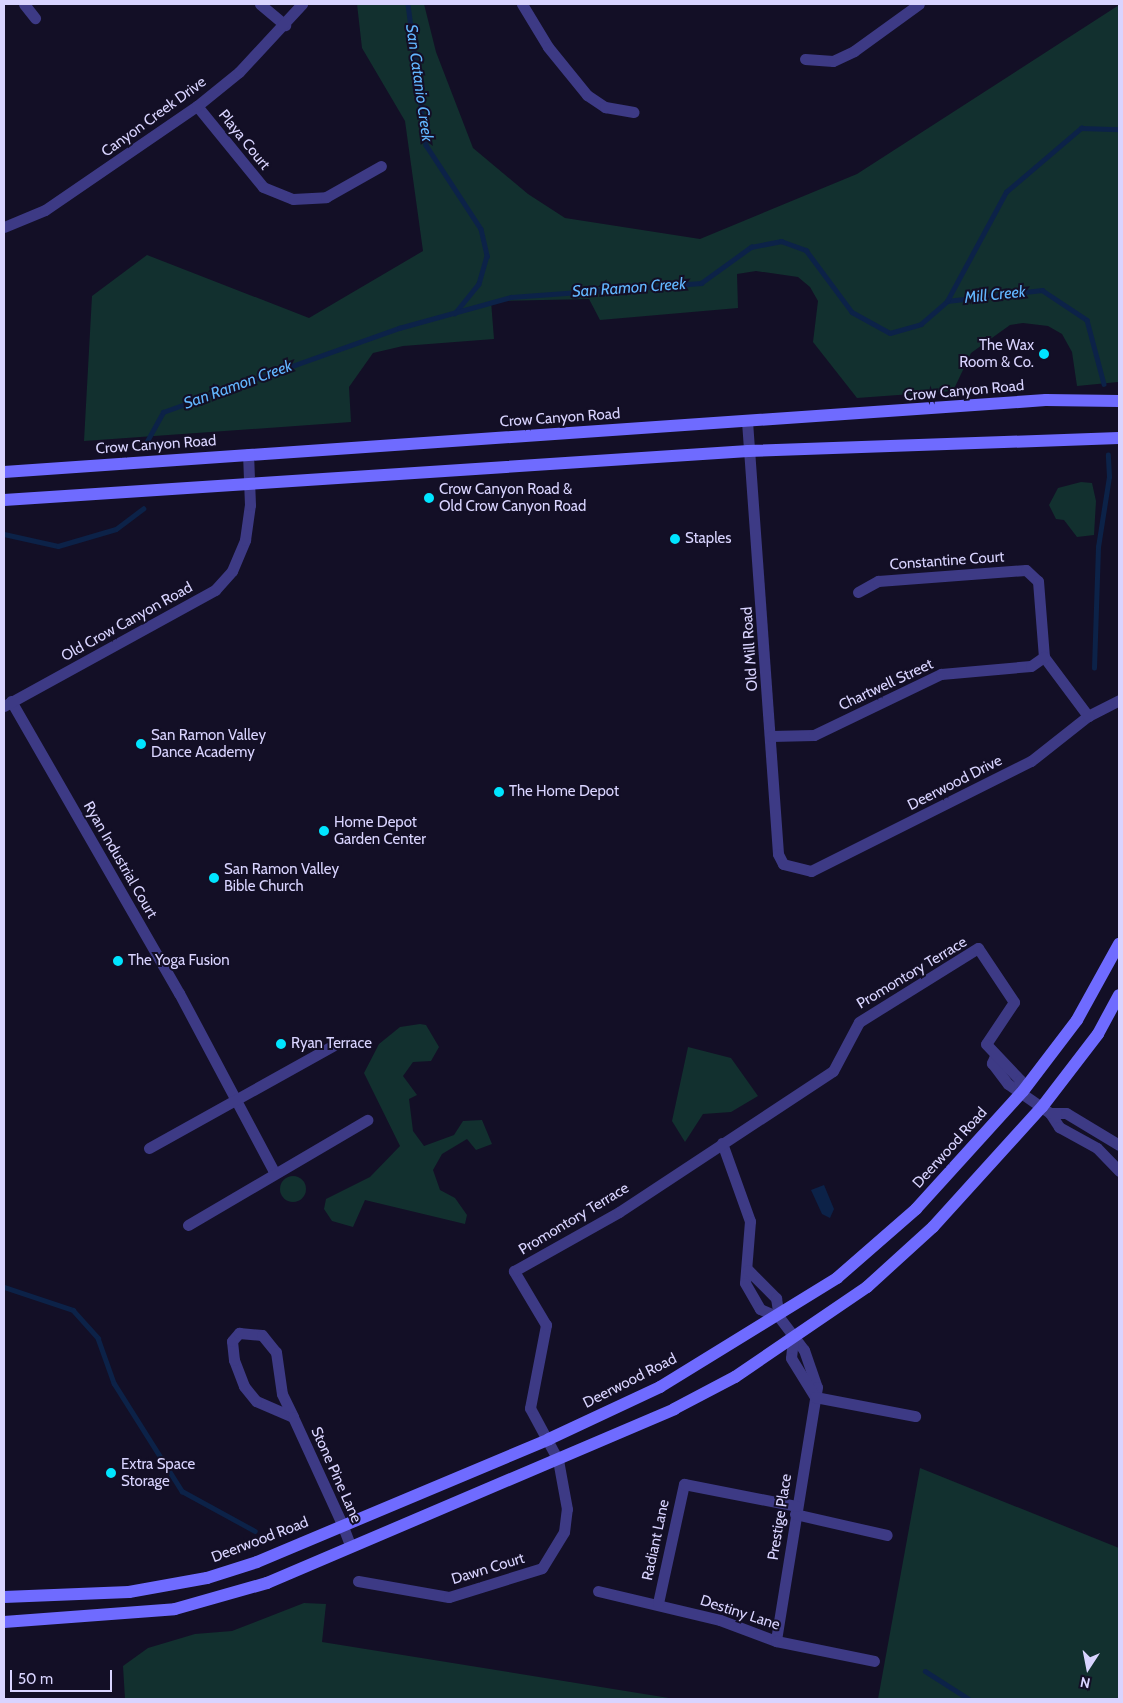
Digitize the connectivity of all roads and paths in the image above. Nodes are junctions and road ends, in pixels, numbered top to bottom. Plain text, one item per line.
1 (24, 4) edge
2 (260, 4) edge
3 (302, 4) edge
4 (522, 4) edge
5 (917, 4) edge
6 (35, 18) dead end
7 (285, 25) junction
8 (805, 58) dead end
9 (197, 106) junction
10 (634, 112) dead end
11 (381, 166) dead end
12 (4, 227) edge
13 (1119, 401) edge
14 (747, 421) junction
15 (1119, 438) edge
16 (748, 451) junction
17 (248, 454) junction
18 (4, 472) edge
19 (249, 482) junction
20 (4, 500) edge
21 (858, 592) dead end
22 (1044, 658) junction
23 (1119, 700) edge
24 (8, 704) edge
25 (1088, 716) junction
26 (771, 736) junction
27 (793, 870) joint
28 (1119, 944) edge
29 (1119, 995) edge
30 (332, 1046) dead end
31 (1021, 1090) junction
32 (236, 1101) junction
33 (1046, 1110) junction
34 (367, 1120) dead end
35 (722, 1143) junction
36 (1119, 1144) edge
37 (149, 1148) dead end
38 (1119, 1171) edge
39 (274, 1172) junction
40 (188, 1225) dead end
41 (748, 1270) junction
42 (779, 1317) junction
43 (793, 1339) junction
44 (815, 1397) junction
45 (915, 1416) dead end
46 (293, 1417) junction
47 (549, 1439) junction
48 (558, 1460) junction
49 (795, 1510) junction
50 (342, 1524) junction
51 (887, 1535) dead end
52 (350, 1545) junction
53 (358, 1581) dead end
54 (598, 1591) dead end
55 (4, 1597) edge
56 (658, 1602) junction
57 (4, 1622) edge
58 (776, 1641) junction
59 (874, 1661) dead end

1 - 6 street
2 - 7 street
3 - 7 street, Canyon Creek Drive
4 - 10 street
5 - 8 street
7 - 9 street, Canyon Creek Drive
9 - 11 street, Playa Court
9 - 12 street, Canyon Creek Drive
13 - 14 street, Crow Canyon Road
14 - 16 street, Old Mill Road
14 - 17 street, Crow Canyon Road
15 - 16 street
16 - 19 street
16 - 26 street, Old Mill Road
17 - 18 street, Crow Canyon Road
17 - 19 street, Old Crow Canyon Road
19 - 20 street
19 - 24 street, Old Crow Canyon Road
21 - 22 street, Constantine Court
22 - 25 street
22 - 26 street, Chartwell Street
23 - 25 street, Deerwood Drive
24 - 32 street, Ryan Industrial Court
25 - 27 street, Deerwood Drive
26 - 27 street, Old Mill Road
28 - 31 street, Deerwood Road
29 - 33 street
30 - 32 street
31 - 33 street, Promontory Terrace
31 - 35 street, Promontory Terrace
31 - 42 street, Deerwood Road
32 - 37 street
32 - 39 street
33 - 36 street
33 - 38 street, Promontory Terrace
33 - 43 street
34 - 39 street
35 - 41 street
35 - 47 street, Promontory Terrace
39 - 40 street
41 - 42 street
41 - 42 street
42 - 43 street
42 - 47 street, Deerwood Road
43 - 44 street
43 - 48 street
44 - 45 street
44 - 49 street, Prestige Place
46 - 46 street, Stone Pine Lane
46 - 50 street, Stone Pine Lane
47 - 48 street, Promontory Terrace
47 - 50 street, Deerwood Road
48 - 52 street
48 - 53 street, Dawn Court
49 - 51 street
49 - 56 street, Radiant Lane
49 - 58 street, Prestige Place
50 - 52 street, Stone Pine Lane
50 - 55 street, Deerwood Road
52 - 57 street
54 - 56 street, Destiny Lane
56 - 58 street, Destiny Lane
58 - 59 street, Destiny Lane

